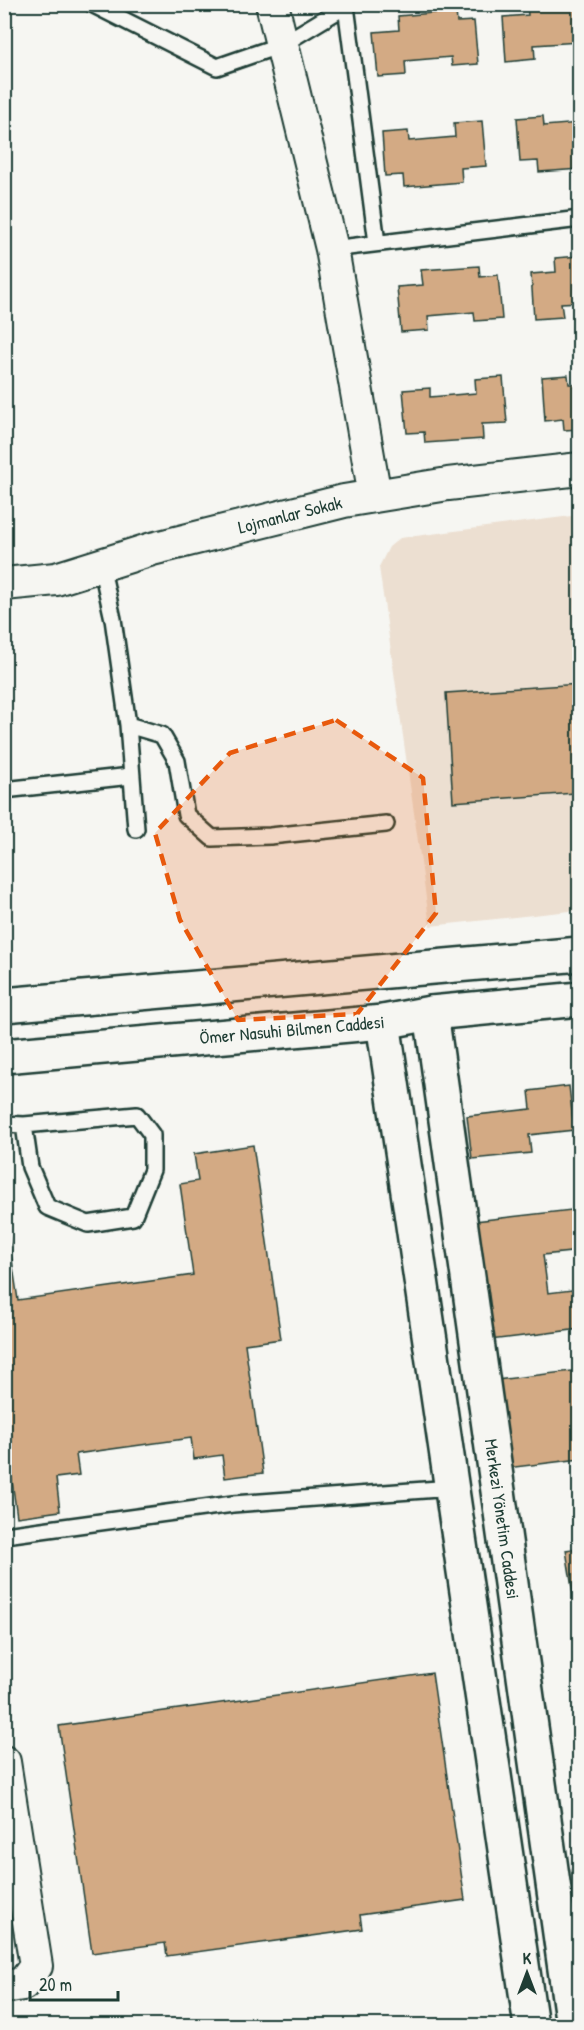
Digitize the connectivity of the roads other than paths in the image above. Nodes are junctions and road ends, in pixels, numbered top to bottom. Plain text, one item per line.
1 (92, 4) edge
2 (272, 4) edge
3 (348, 5) edge
4 (281, 45) junction
5 (579, 219) edge
6 (377, 243) junction
7 (332, 249) junction
8 (579, 469) edge
9 (375, 496) junction
10 (101, 565) junction
11 (4, 584) edge
12 (128, 725) junction
13 (131, 776) junction
14 (4, 790) edge
15 (386, 824) dead end
16 (136, 829) dead end
17 (579, 954) edge
18 (425, 967) junction
19 (378, 971) junction
20 (579, 999) edge
21 (4, 1005) edge
22 (430, 1013) junction
23 (383, 1022) junction
24 (4, 1056) edge
25 (4, 1124) edge
26 (24, 1125) junction
27 (452, 1488) junction
28 (5, 1535) edge
29 (4, 1762) edge
30 (4, 1831) edge
31 (571, 1957) edge
32 (4, 1971) edge
33 (4, 1987) edge
34 (531, 2025) edge
35 (573, 2025) edge

1 - 4 lane
2 - 4 street
3 - 4 lane
3 - 6 lane
4 - 7 street
5 - 6 lane
6 - 7 lane
7 - 9 street
8 - 9 street, Lojmanlar Sokak
9 - 10 street, Lojmanlar Sokak
10 - 11 street, Lojmanlar Sokak
10 - 12 lane
12 - 13 lane
12 - 15 lane
13 - 14 lane
13 - 16 lane
17 - 18 street
18 - 19 street
18 - 22 street, Merkezi Yönetim Caddesi
19 - 21 street
19 - 23 street
20 - 22 street, Ömer Nasuhi Bilmen Caddesi
22 - 23 street, Ömer Nasuhi Bilmen Caddesi
22 - 31 street, Merkezi Yönetim Caddesi
23 - 24 street, Ömer Nasuhi Bilmen Caddesi
23 - 27 street
25 - 26 lane
26 - 26 lane
27 - 28 lane
27 - 34 street
29 - 33 street
30 - 32 street
31 - 35 street, Merkezi Yönetim Caddesi

